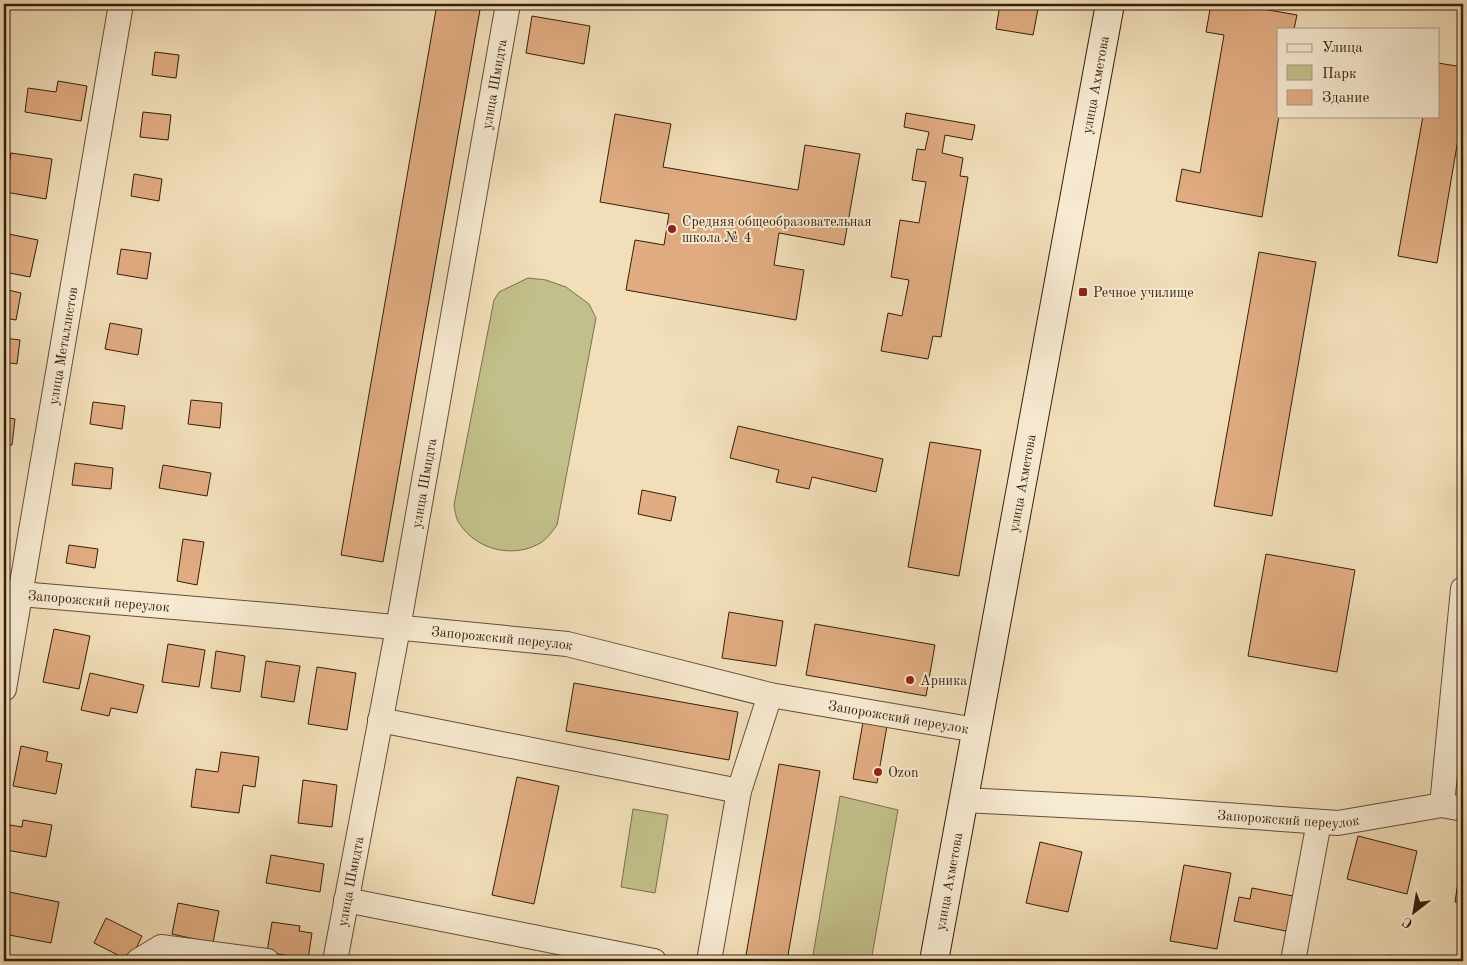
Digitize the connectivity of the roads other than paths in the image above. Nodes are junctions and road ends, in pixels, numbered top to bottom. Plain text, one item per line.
1 (121, 4) edge
2 (508, 4) edge
3 (1110, 4) edge
4 (1463, 589) edge
5 (20, 594) junction
6 (398, 628) junction
7 (4, 689) edge
8 (770, 695) junction
9 (380, 720) junction
10 (976, 730) junction
11 (739, 791) junction
12 (963, 800) junction
13 (1452, 807) edge
14 (1319, 822) junction
15 (346, 900) junction
16 (138, 961) edge
17 (267, 961) edge
18 (335, 961) edge
19 (654, 961) edge
20 (709, 961) edge
21 (934, 961) edge
22 (1293, 961) edge

1 - 5 street, улица Металлистов
2 - 6 street, улица Шмидта
3 - 10 main road, улица Ахметова
4 - 13 street
5 - 6 street, Запорожский переулок
5 - 7 street, улица Металлистов
6 - 8 street, Запорожский переулок
6 - 9 street, улица Шмидта
8 - 10 street, Запорожский переулок
8 - 11 street
9 - 11 street
9 - 15 street, улица Шмидта
10 - 12 main road, улица Ахметова
11 - 20 street
12 - 14 street, Запорожский переулок
12 - 21 main road, улица Ахметова
13 - 14 street, Запорожский переулок
14 - 22 street
15 - 18 street, улица Шмидта
15 - 19 street
16 - 17 street

